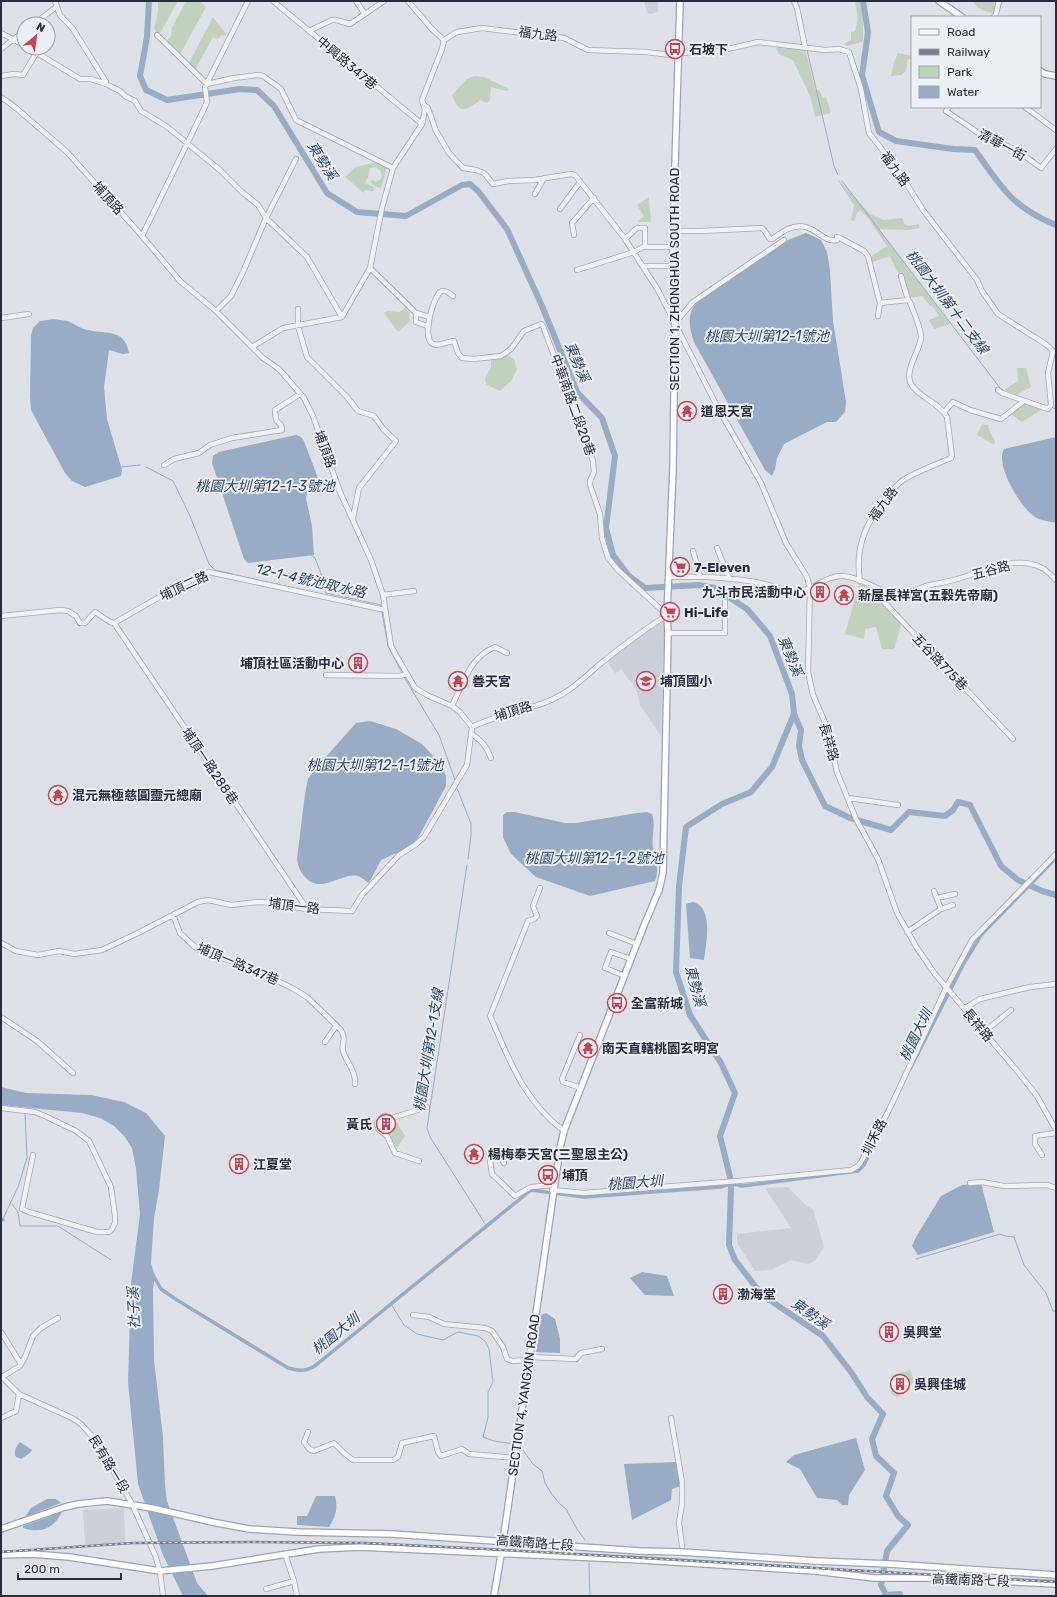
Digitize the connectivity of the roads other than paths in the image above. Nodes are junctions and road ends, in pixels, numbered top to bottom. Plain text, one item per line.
1 (55, 1) edge
2 (248, 1) edge
3 (273, 1) edge
4 (356, 1) edge
5 (384, 1) edge
6 (408, 1) edge
7 (680, 1) edge
8 (794, 1) edge
9 (939, 1) edge
10 (999, 1) edge
11 (56, 7) junction
12 (365, 14) junction
13 (44, 16) edge
14 (961, 16) edge
15 (995, 16) edge
16 (309, 31) junction
17 (1, 33) edge
18 (157, 34) dead end
19 (14, 39) joint
20 (444, 40) junction
21 (805, 47) junction
22 (1, 49) edge
23 (679, 54) junction
24 (35, 56) edge
25 (43, 56) edge
26 (1041, 72) edge
27 (1, 76) edge
28 (1056, 76) edge
29 (106, 84) junction
30 (206, 85) junction
31 (1, 97) edge
32 (424, 105) junction
33 (948, 108) edge
34 (1026, 108) edge
35 (422, 124) junction
36 (1056, 130) edge
37 (186, 142) junction
38 (1056, 149) edge
39 (296, 159) dead end
40 (393, 168) junction
41 (544, 178) junction
42 (580, 182) junction
43 (535, 194) dead end
44 (594, 198) junction
45 (560, 209) dead end
46 (266, 218) junction
47 (673, 230) junction
48 (574, 235) dead end
49 (142, 236) junction
50 (625, 239) junction
51 (784, 240) dead end
52 (645, 247) junction
53 (673, 247) junction
54 (634, 252) junction
55 (644, 266) junction
56 (673, 266) junction
57 (370, 268) junction
58 (577, 270) dead end
59 (901, 276) dead end
60 (453, 296) dead end
61 (908, 300) junction
62 (880, 303) junction
63 (298, 309) dead end
64 (216, 311) junction
65 (416, 313) junction
66 (29, 314) dead end
67 (878, 316) dead end
68 (342, 317) junction
69 (430, 317) junction
70 (1, 318) edge
71 (675, 323) junction
72 (298, 326) junction
73 (428, 326) junction
74 (252, 347) junction
75 (998, 390) dead end
76 (300, 394) junction
77 (1024, 401) junction
78 (1052, 407) edge
79 (944, 412) junction
80 (164, 465) dead end
81 (353, 518) junction
82 (717, 548) dead end
83 (693, 551) dead end
84 (700, 576) junction
85 (729, 578) junction
86 (668, 579) junction
87 (1056, 580) edge
88 (860, 581) junction
89 (868, 585) junction
90 (810, 588) junction
91 (414, 591) dead end
92 (383, 595) junction
93 (725, 602) dead end
94 (385, 610) junction
95 (667, 615) junction
96 (1, 616) edge
97 (114, 623) junction
98 (668, 633) junction
99 (507, 653) dead end
100 (406, 674) junction
101 (326, 675) dead end
102 (452, 706) junction
103 (472, 727) junction
104 (472, 734) junction
105 (1013, 739) dead end
106 (491, 758) dead end
107 (848, 798) junction
108 (898, 805) dead end
109 (1056, 854) edge
110 (540, 888) dead end
111 (934, 891) dead end
112 (955, 894) dead end
113 (937, 898) junction
114 (953, 905) dead end
115 (307, 909) junction
116 (941, 909) junction
117 (173, 915) junction
118 (906, 932) junction
119 (609, 933) dead end
120 (1, 943) edge
121 (637, 944) junction
122 (631, 959) junction
123 (625, 976) junction
124 (1056, 984) edge
125 (949, 990) junction
126 (965, 1008) junction
127 (1011, 1010) dead end
128 (1, 1017) edge
129 (336, 1026) junction
130 (984, 1032) junction
131 (580, 1035) dead end
132 (325, 1042) dead end
133 (73, 1073) dead end
134 (355, 1084) dead end
135 (581, 1088) junction
136 (426, 1107) dead end
137 (1, 1108) edge
138 (564, 1131) junction
139 (1056, 1132) edge
140 (33, 1155) dead end
141 (1042, 1155) dead end
142 (419, 1161) dead end
143 (504, 1163) dead end
144 (970, 1183) dead end
145 (1056, 1188) edge
146 (553, 1190) junction
147 (413, 1315) dead end
148 (58, 1318) dead end
149 (1, 1332) edge
150 (602, 1349) dead end
151 (529, 1358) junction
152 (21, 1364) junction
153 (2, 1376) edge
154 (19, 1394) junction
155 (1, 1418) edge
156 (671, 1418) dead end
157 (308, 1432) dead end
158 (515, 1458) junction
159 (132, 1504) junction
160 (1, 1529) edge
161 (503, 1541) junction
162 (682, 1546) dead end
163 (285, 1554) junction
164 (1, 1555) edge
165 (501, 1555) junction
166 (160, 1571) junction
167 (1056, 1575) edge
168 (294, 1581) junction
169 (1056, 1584) edge
170 (266, 1589) dead end
171 (163, 1596) edge
172 (297, 1596) edge
173 (494, 1596) edge

1 - 11 street
2 - 30 street
3 - 16 street, 中興路347巷
4 - 12 street
5 - 12 street
6 - 20 street
7 - 23 main road, SECTION 1, ZHONGHUA SOUTH ROAD
8 - 21 street
9 - 14 main road
10 - 15 street
11 - 13 street
11 - 29 street
12 - 16 street
16 - 35 street, 中興路347巷
17 - 19 street
18 - 30 street
19 - 22 street
20 - 23 street, 福九路
20 - 32 street
21 - 23 street, 福九路
21 - 78 street, 福九路
23 - 47 main road, SECTION 1, ZHONGHUA SOUTH ROAD
24 - 27 street
25 - 29 street
26 - 28 main road
29 - 37 street
30 - 37 street
30 - 40 street
31 - 49 street, 埔頂路
32 - 35 street
32 - 41 street
33 - 38 street, 清華一街
34 - 36 street
35 - 40 street
37 - 46 street
37 - 49 street
39 - 46 street
40 - 57 street
41 - 42 street
41 - 43 street
42 - 44 street, 長祥路
42 - 45 street
44 - 48 street
44 - 50 street, 長祥路
46 - 64 street
46 - 68 street
47 - 53 main road, SECTION 1, ZHONGHUA SOUTH ROAD
47 - 62 street
49 - 64 street, 埔頂路
50 - 52 street
50 - 54 street, 長祥路
51 - 71 street
52 - 53 street
52 - 54 street
53 - 56 main road, SECTION 1, ZHONGHUA SOUTH ROAD
54 - 55 street, 長祥路
54 - 58 street
55 - 56 street
55 - 71 street, 長祥路
56 - 71 main road, SECTION 1, ZHONGHUA SOUTH ROAD
57 - 65 street
57 - 68 street
59 - 61 street
60 - 69 street
61 - 62 street
61 - 79 street
62 - 67 street
63 - 72 street
64 - 74 street, 埔頂路
65 - 69 street
65 - 73 street
66 - 70 street
68 - 72 street
69 - 73 street
71 - 86 main road, SECTION 1, ZHONGHUA SOUTH ROAD
71 - 90 street, 長祥路
72 - 74 street
72 - 81 street
73 - 95 street, 中華南路二段20巷
74 - 76 street, 埔頂路
75 - 77 street, 福九路
76 - 80 street
76 - 81 street, 埔頂路
77 - 78 street, 福九路
77 - 79 street
79 - 88 street, 福九路
81 - 92 street, 埔頂路
82 - 85 street
83 - 84 street
84 - 85 street
84 - 86 street
85 - 90 street
86 - 95 main road, SECTION 1, ZHONGHUA SOUTH ROAD
87 - 89 street, 五谷路
88 - 89 street, 五谷路
88 - 90 street, 五谷路
89 - 105 street, 五谷路775巷
90 - 107 street, 長祥路
91 - 92 street
92 - 94 street, 埔頂路
93 - 98 street
94 - 97 street, 埔頂二路
94 - 100 street, 埔頂路
95 - 98 main road, SECTION 1, ZHONGHUA SOUTH ROAD
95 - 103 street, 埔頂路
96 - 97 street
97 - 115 street, 埔頂一路288巷
98 - 121 main road, SECTION 1, ZHONGHUA SOUTH ROAD
99 - 102 street
100 - 101 street
100 - 102 street, 埔頂路
102 - 103 street, 埔頂路
103 - 104 street, 埔頂一路
104 - 106 street
104 - 115 street, 埔頂一路
107 - 108 street
107 - 118 street, 長祥路
109 - 125 street, 圳禾路
110 - 138 street
111 - 113 street
112 - 113 street
113 - 116 street
114 - 116 street
115 - 117 street, 埔頂一路
116 - 118 street
117 - 120 street, 埔頂一路
117 - 129 street, 埔頂一路347巷
118 - 125 street, 長祥路
119 - 121 street
121 - 122 main road, SECTION 4, YANGXIN ROAD
122 - 123 main road, SECTION 4, YANGXIN ROAD
122 - 123 street
123 - 135 main road, SECTION 4, YANGXIN ROAD
124 - 126 street
125 - 126 street, 長祥路
125 - 146 street, 圳禾路
126 - 130 street, 長祥路
127 - 130 street
128 - 133 street
129 - 132 street
129 - 134 street, 埔頂一路347巷
130 - 139 street, 長祥路
131 - 135 street
135 - 138 main road, SECTION 4, YANGXIN ROAD
136 - 142 street
137 - 140 street
138 - 146 main road, SECTION 4, YANGXIN ROAD
139 - 141 street
143 - 146 street, 圳禾路
144 - 145 street
146 - 151 main road, SECTION 4, YANGXIN ROAD
147 - 151 street
148 - 152 street
149 - 152 street
150 - 151 street
151 - 158 main road, SECTION 4, YANGXIN ROAD
152 - 153 street
153 - 154 street, 民有路一段
154 - 155 street
154 - 159 street, 民有路一段
156 - 162 street
157 - 158 street
158 - 161 main road, SECTION 4, YANGXIN ROAD
159 - 160 main road, 高鐵南路七段
159 - 161 main road, 高鐵南路七段
159 - 166 street, 民有路一段
161 - 165 main road, SECTION 4, YANGXIN ROAD
161 - 167 main road, 高鐵南路七段
163 - 165 main road, 高鐵南路七段
163 - 166 main road, 高鐵南路七段
163 - 168 street
164 - 166 main road, 高鐵南路七段
165 - 169 main road, 高鐵南路七段
165 - 173 main road, SECTION 4, YANGXIN ROAD
166 - 171 street, 民有路一段
168 - 170 street
168 - 172 street

